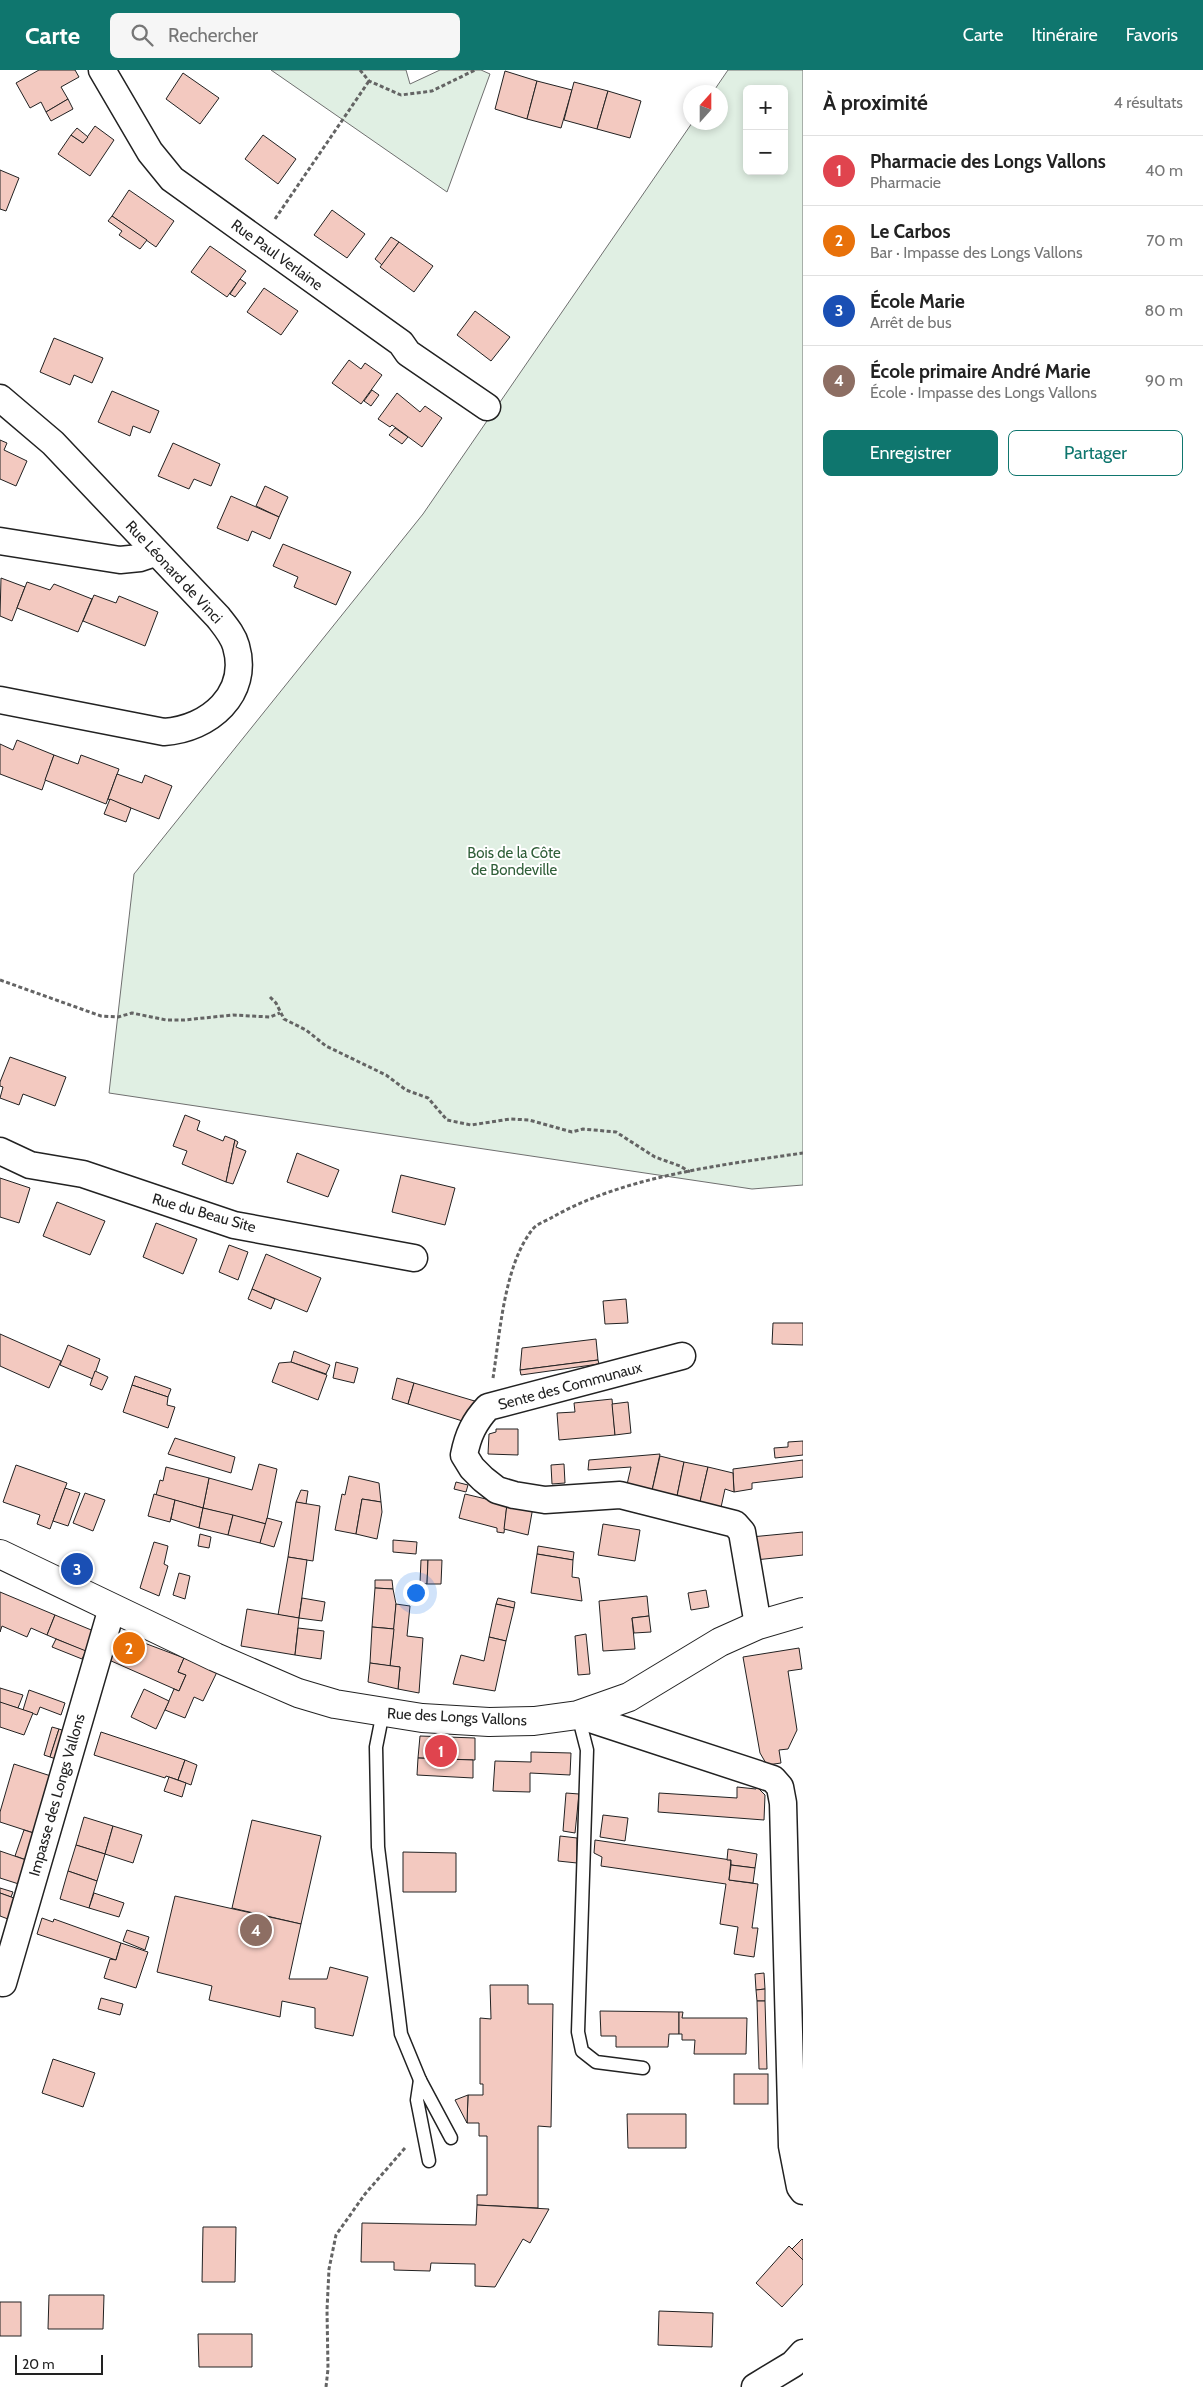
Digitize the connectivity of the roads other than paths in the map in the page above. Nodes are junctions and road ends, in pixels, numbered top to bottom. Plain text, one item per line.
1 (102, 70) edge
2 (0, 398) edge
3 (487, 407) dead end
4 (0, 541) edge
5 (155, 553) junction
6 (0, 700) edge
7 (0, 1151) edge
8 (414, 1258) dead end
9 (682, 1356) dead end
10 (0, 1554) edge
11 (112, 1608) junction
12 (803, 1612) edge
13 (758, 1625) junction
14 (382, 1712) junction
15 (578, 1715) junction
16 (3, 1983) dead end
17 (643, 2068) dead end
18 (420, 2080) junction
19 (451, 2138) dead end
20 (428, 2161) dead end
21 (803, 2191) edge
22 (803, 2353) edge
23 (755, 2387) edge

1 - 3 street, Rue Paul Verlaine
2 - 5 street, Rue Léonard de Vinci
4 - 5 street
5 - 6 street, Rue Léonard de Vinci
7 - 8 street, Rue du Beau Site
9 - 13 street, Sente des Communaux
10 - 11 street, Rue des Longs Vallons
11 - 14 street, Rue des Longs Vallons
11 - 16 street, Impasse des Longs Vallons
12 - 13 street, Rue des Longs Vallons
13 - 15 street, Rue des Longs Vallons
14 - 15 street, Rue des Longs Vallons
14 - 18 lane
15 - 17 lane
15 - 21 street
18 - 19 lane
18 - 20 lane
22 - 23 street

